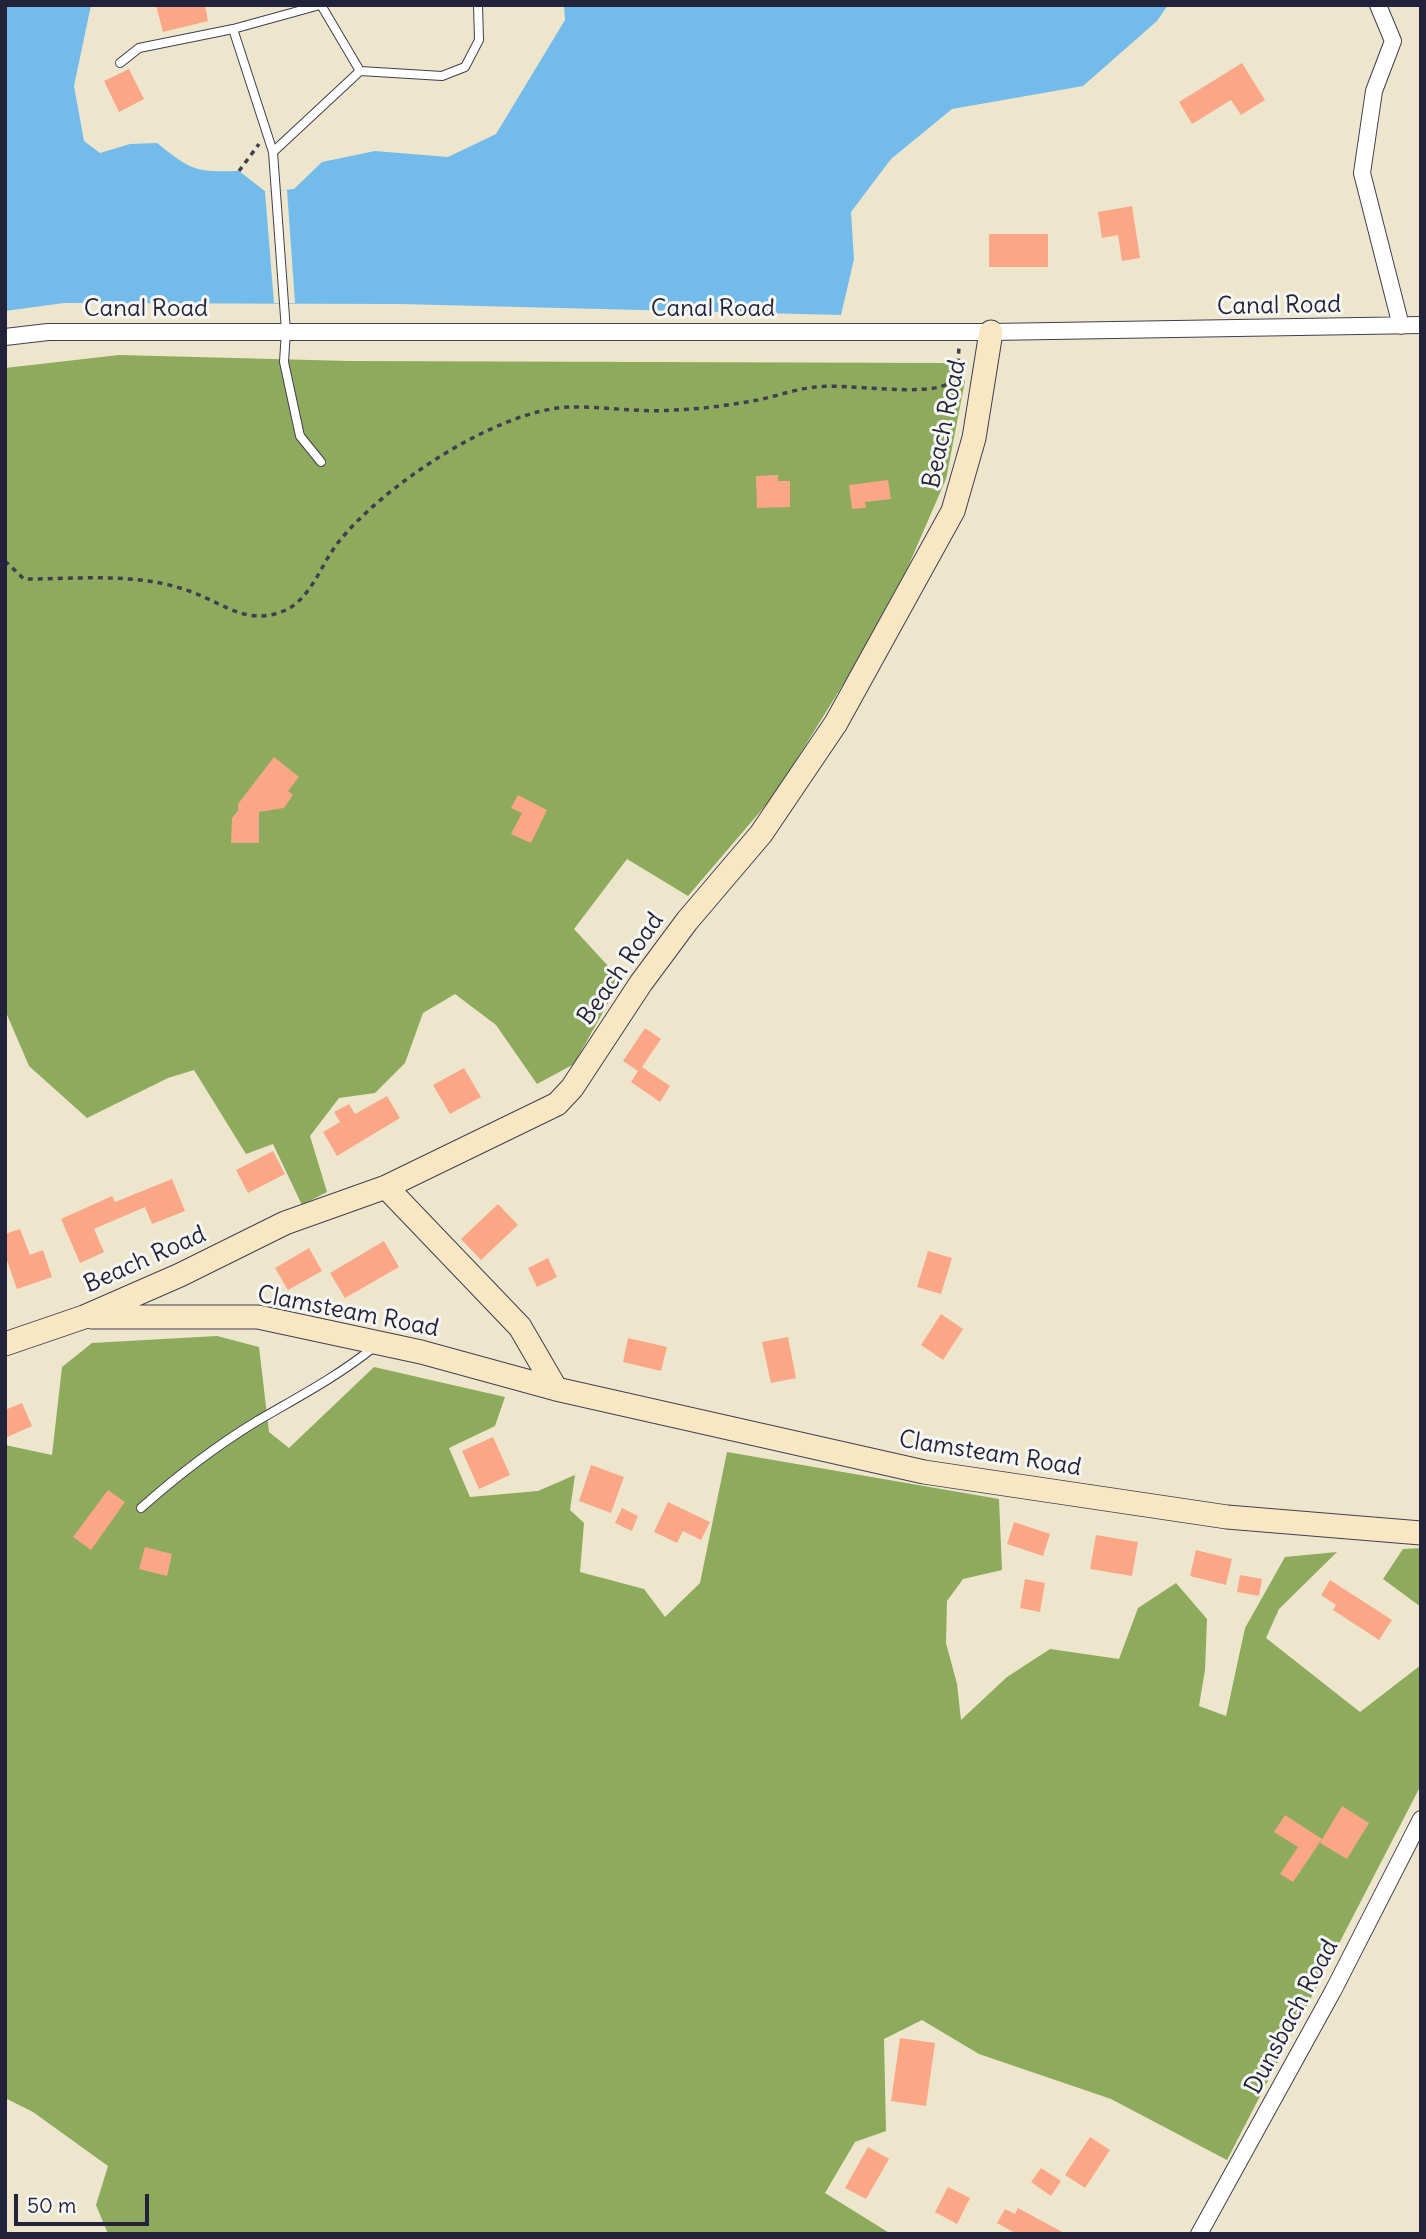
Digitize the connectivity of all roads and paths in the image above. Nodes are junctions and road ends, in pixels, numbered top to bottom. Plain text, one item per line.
1 (321, 5) edge
2 (478, 5) edge
3 (1378, 5) edge
4 (233, 29) junction
5 (120, 63) dead end
6 (360, 71) junction
7 (267, 134) junction
8 (273, 152) junction
9 (239, 171) dead end
10 (1421, 325) edge
11 (1401, 326) junction
12 (286, 331) junction
13 (960, 332) junction
14 (991, 332) junction
15 (5, 337) edge
16 (321, 462) dead end
17 (5, 561) edge
18 (386, 1187) junction
19 (84, 1317) junction
20 (379, 1343) junction
21 (5, 1344) edge
22 (556, 1389) junction
23 (141, 1508) dead end
24 (1421, 1533) edge
25 (1421, 1819) edge
26 (1199, 2234) edge

1 - 4 lane
1 - 6 lane
2 - 6 lane
3 - 11 street
4 - 5 lane
4 - 7 lane
6 - 8 lane
7 - 8 lane
7 - 9 path
8 - 12 lane
10 - 11 street, Canal Road
11 - 14 street, Canal Road
12 - 13 street, Canal Road
12 - 15 street, Canal Road
12 - 16 lane
13 - 14 street, Canal Road
13 - 17 path
14 - 18 street, Beach Road
18 - 19 street, Beach Road
18 - 22 street
19 - 20 street, Clamsteam Road
19 - 21 street, Beach Road
20 - 22 street, Clamsteam Road
20 - 23 lane
22 - 24 street, Clamsteam Road
25 - 26 street, Dunsbach Road

